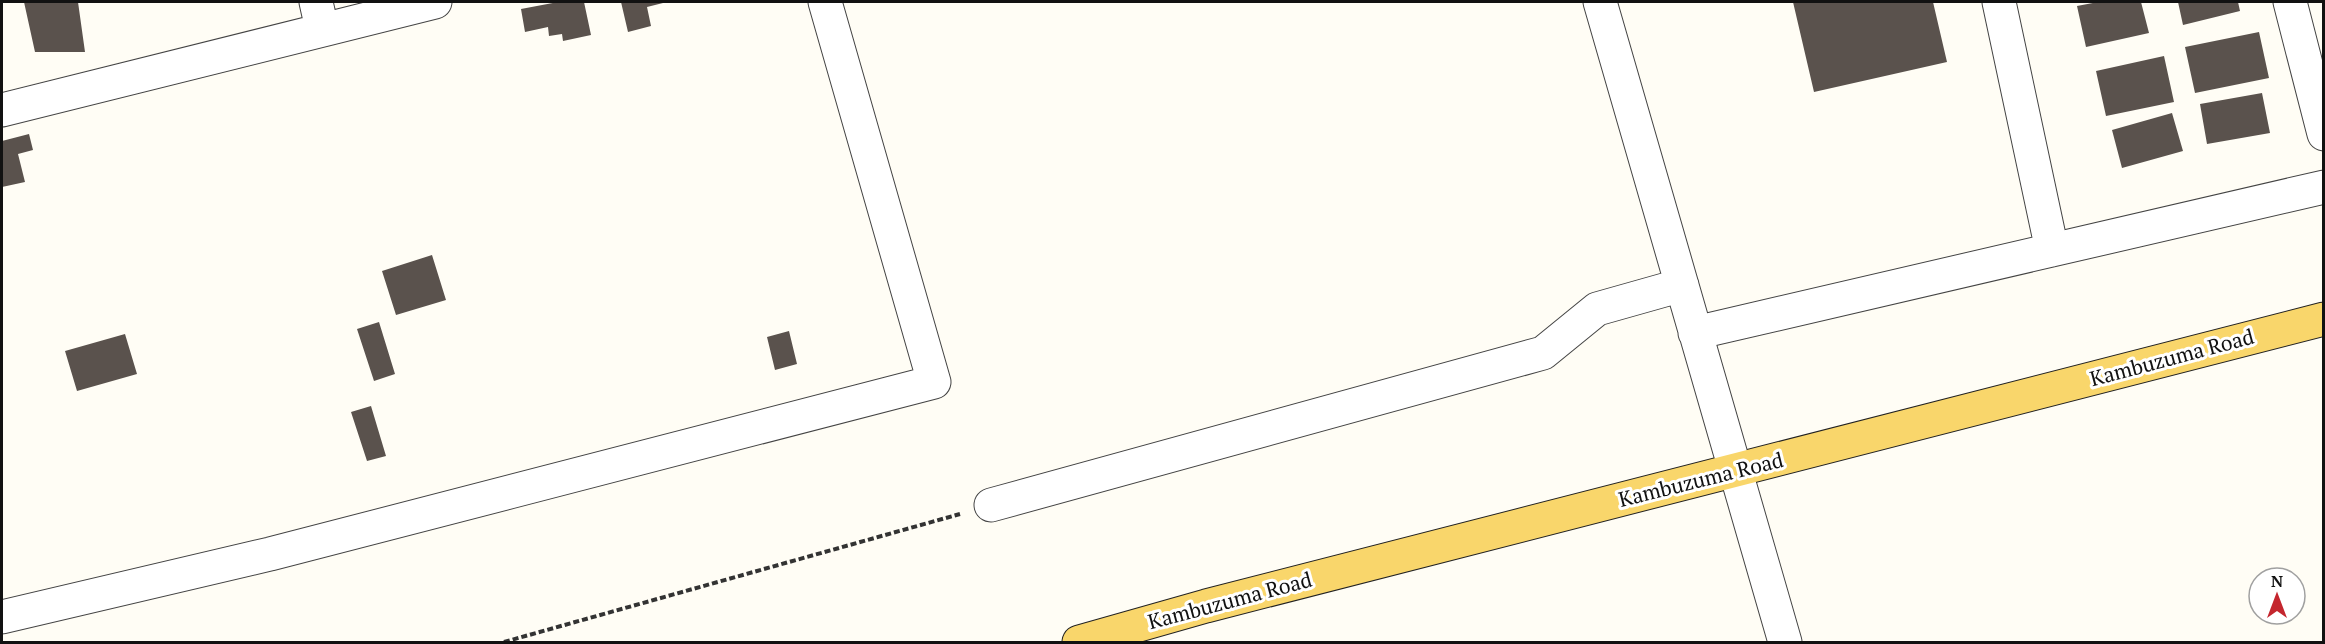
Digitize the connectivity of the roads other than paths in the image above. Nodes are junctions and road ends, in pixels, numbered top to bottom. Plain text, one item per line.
1 (435, 2) edge
2 (825, 2) edge
3 (1600, 2) edge
4 (1999, 2) edge
5 (2290, 2) edge
6 (319, 15) edge
7 (2, 110) edge
8 (2324, 134) edge
9 (2324, 187) edge
10 (2052, 250) junction
11 (1682, 285) junction
12 (2324, 319) edge
13 (1695, 333) junction
14 (1737, 471) junction
15 (991, 505) road end
16 (2, 617) edge
17 (1079, 642) edge
18 (1785, 642) edge

1 - 6 street
2 - 16 street
3 - 11 street
4 - 10 street
5 - 8 street
6 - 7 street
9 - 10 street
10 - 13 street
11 - 13 street
11 - 15 street
12 - 14 main road, Kambuzuma Road
13 - 14 street
14 - 17 main road, Kambuzuma Road
14 - 18 street

